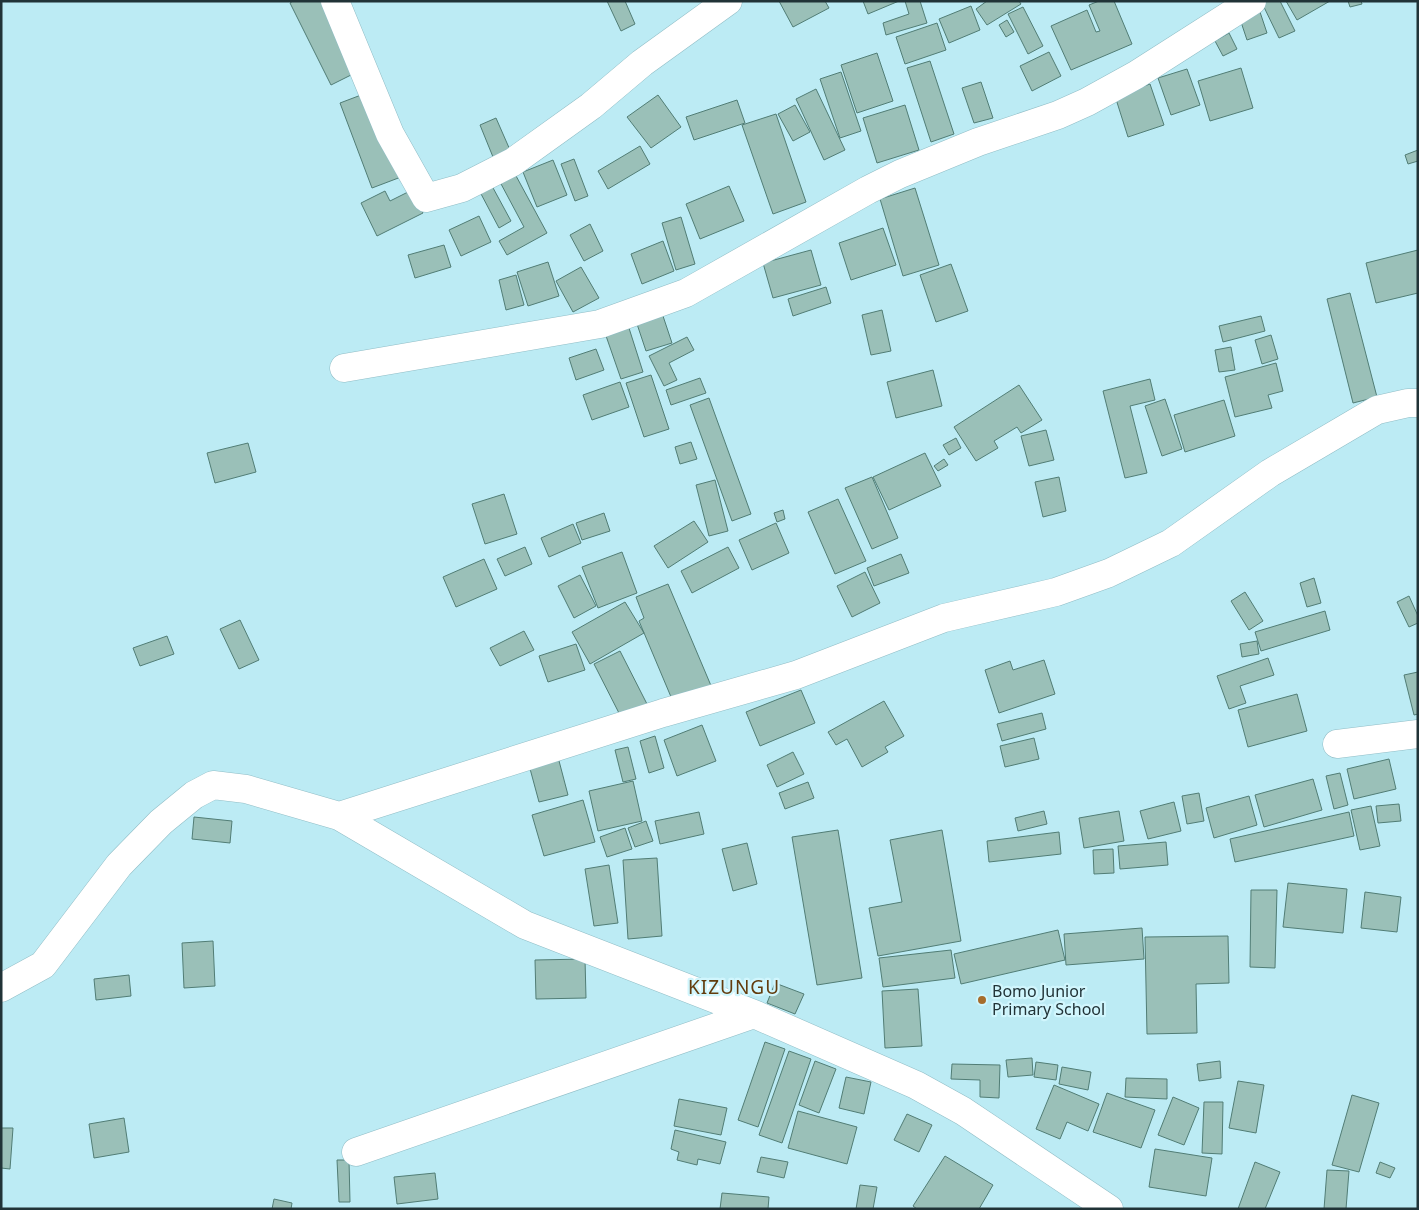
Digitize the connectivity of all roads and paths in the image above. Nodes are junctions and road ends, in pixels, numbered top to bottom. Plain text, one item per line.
1 (335, 1) edge
2 (728, 1) edge
3 (1252, 1) edge
4 (344, 368) dead end
5 (1418, 403) edge
6 (1418, 734) edge
7 (1337, 744) dead end
8 (338, 816) junction
9 (1, 988) edge
10 (754, 1014) junction
11 (356, 1152) dead end
12 (1109, 1209) edge

1 - 2 street
3 - 4 street
5 - 8 street
6 - 7 street
8 - 9 street
8 - 10 street
10 - 11 street
10 - 12 street

